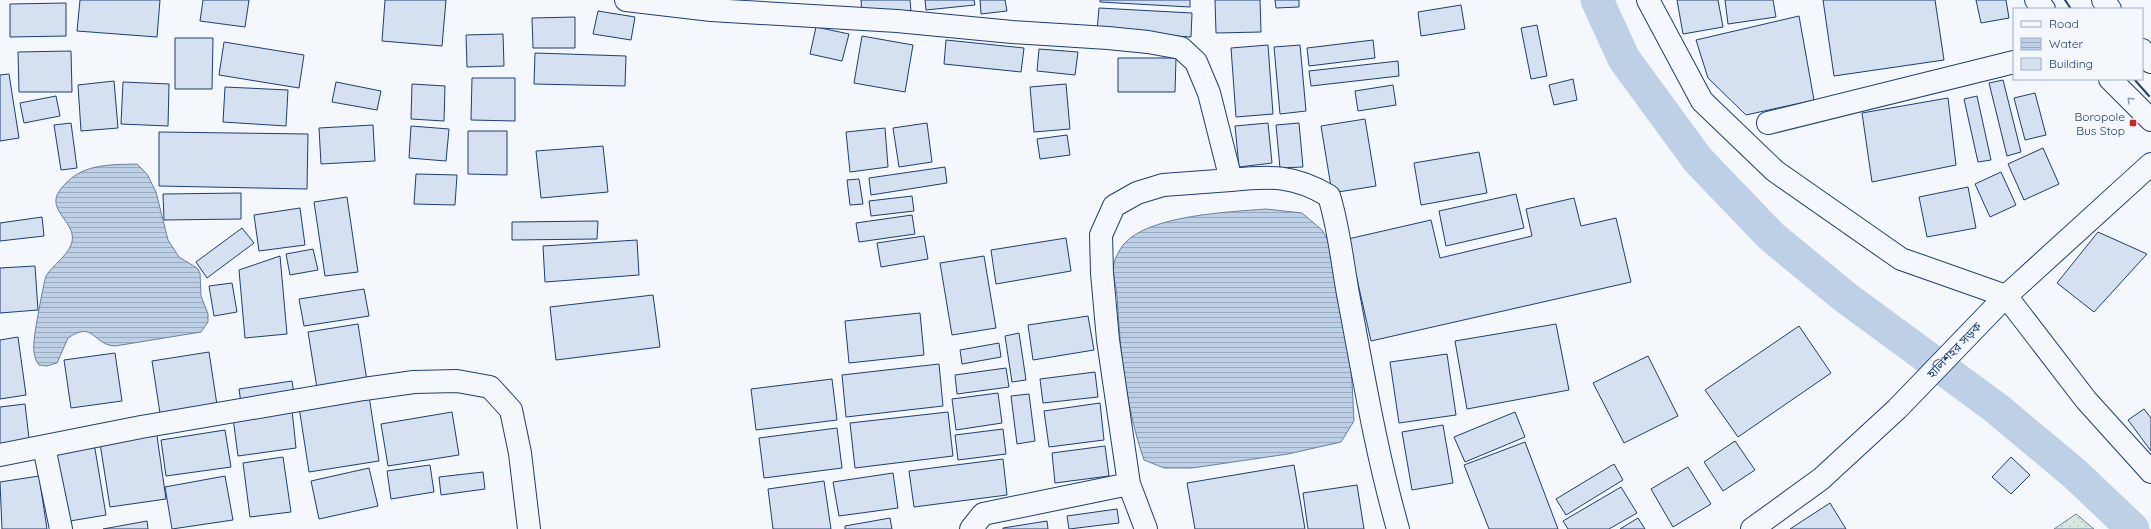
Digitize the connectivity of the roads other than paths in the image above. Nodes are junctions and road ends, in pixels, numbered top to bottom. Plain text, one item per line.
1 (626, 0) edge
2 (1648, 0) edge
3 (2036, 0) edge
4 (2103, 0) edge
5 (2043, 8) edge
6 (2109, 8) edge
7 (2143, 51) edge
8 (2013, 62) edge
9 (2151, 62) edge
10 (2111, 80) edge
11 (2151, 120) edge
12 (1768, 123) dead end
13 (2151, 164) edge
14 (1231, 180) junction
15 (2006, 296) junction
16 (44, 446) junction
17 (0, 455) edge
18 (2151, 472) edge
19 (1129, 484) junction
20 (61, 529) edge
21 (528, 529) edge
22 (971, 529) edge
23 (1146, 529) edge
24 (1398, 529) edge
25 (1752, 529) edge

1 - 14 main road
2 - 15 main road
3 - 5 main road
4 - 6 main road
7 - 9 main road
8 - 12 main road
11 -> 10 main road
13 - 15 main road, হালিশহর সড়ক
14 - 19 main road
14 - 24 main road
15 - 18 main road
15 - 25 main road, হালিশহর সড়ক
16 - 17 main road
16 - 20 main road
16 - 21 main road
19 - 22 main road
19 - 23 main road

